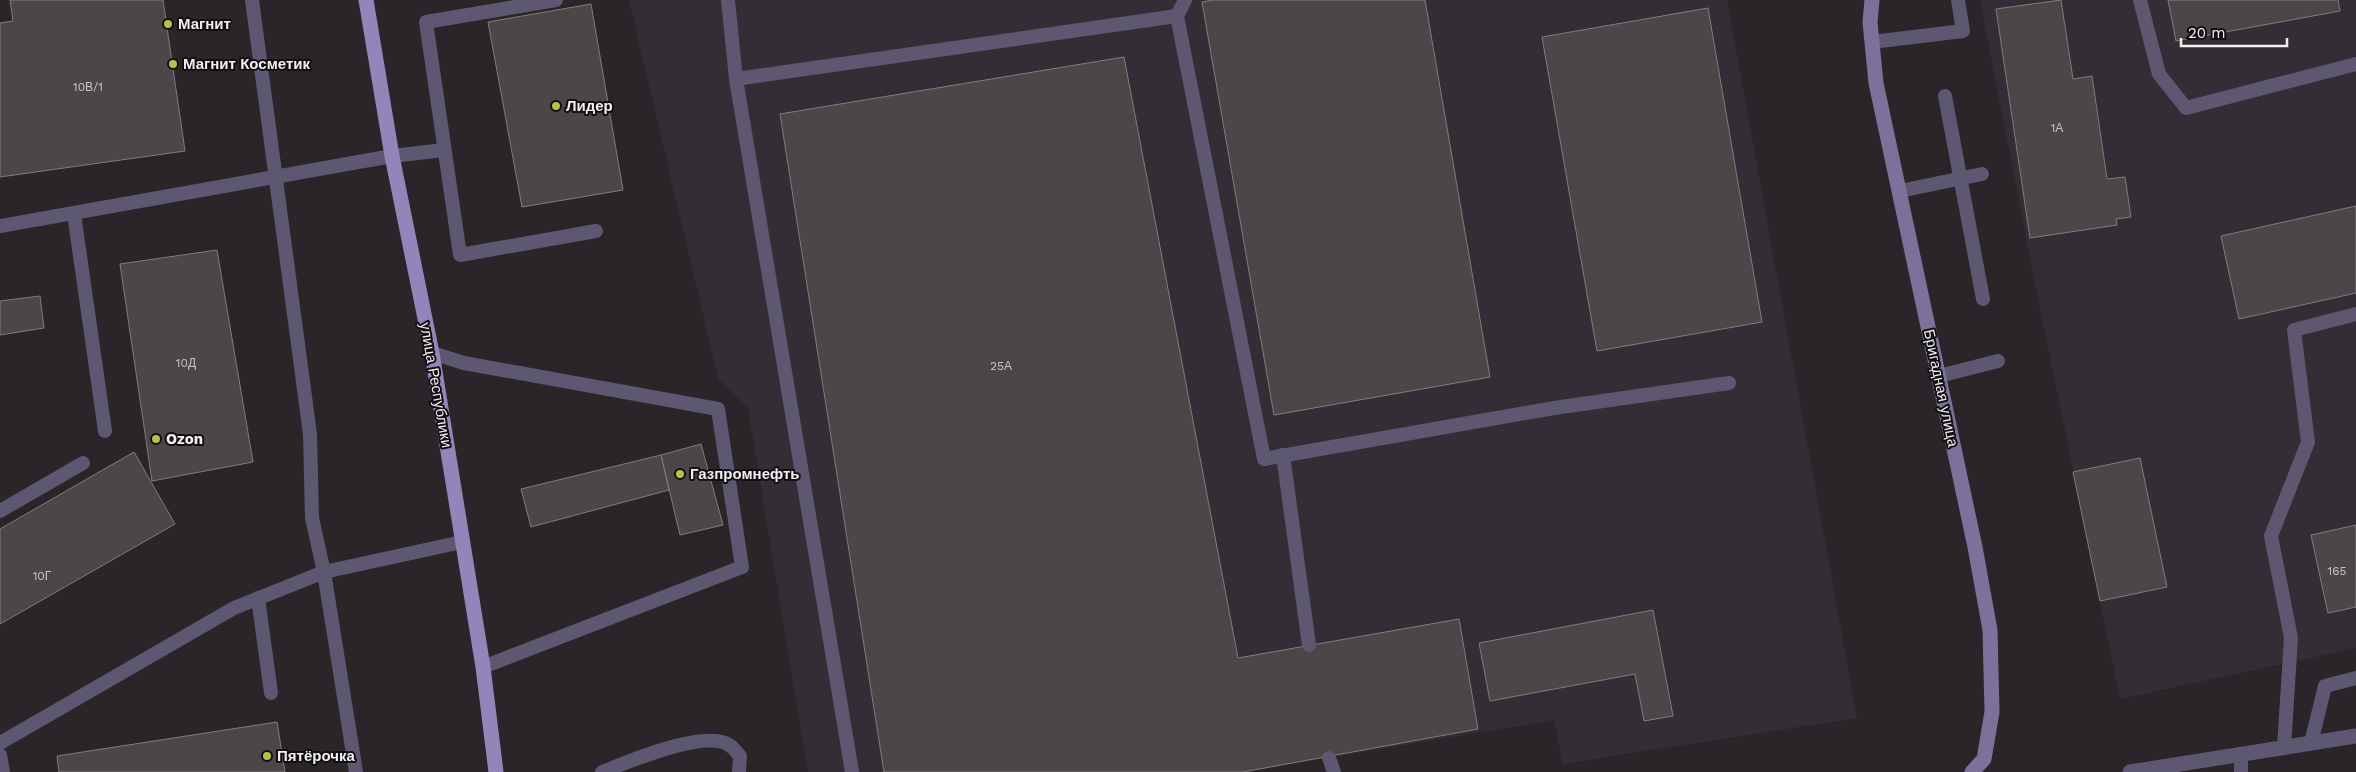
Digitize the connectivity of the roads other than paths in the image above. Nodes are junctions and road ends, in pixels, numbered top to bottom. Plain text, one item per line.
1 (252, 0) edge
2 (366, 0) edge
3 (556, 0) edge
4 (728, 0) edge
5 (1185, 0) edge
6 (1872, 0) edge
7 (1958, 0) edge
8 (2140, 0) edge
9 (1177, 16) junction
10 (1872, 42) junction
11 (2356, 64) edge
12 (736, 79) junction
13 (1945, 96) dead end
14 (444, 150) junction
15 (392, 156) junction
16 (1982, 174) dead end
17 (276, 178) junction
18 (1960, 179) junction
19 (1900, 191) junction
20 (74, 214) junction
21 (0, 226) edge
22 (596, 231) dead end
23 (1983, 299) dead end
24 (2356, 314) edge
25 (432, 353) junction
26 (1998, 361) dead end
27 (1939, 376) junction
28 (1729, 383) dead end
29 (105, 431) dead end
30 (1283, 455) junction
31 (82, 463) dead end
32 (0, 511) edge
33 (462, 542) junction
34 (324, 572) junction
35 (258, 598) junction
36 (1309, 646) dead end
37 (483, 667) junction
38 (2356, 678) edge
39 (271, 693) dead end
40 (2356, 736) edge
41 (0, 743) edge
42 (2311, 743) junction
43 (2284, 747) junction
44 (2240, 754) junction
45 (0, 755) edge
46 (1329, 758) dead end
47 (3, 772) edge
48 (356, 772) edge
49 (496, 772) edge
50 (602, 772) edge
51 (739, 772) edge
52 (852, 772) edge
53 (1334, 772) edge
54 (1972, 772) edge
55 (2130, 772) edge
56 (2241, 772) edge

1 - 17 lane
2 - 15 main road, улица Республики
3 - 14 lane
4 - 12 lane
5 - 9 lane
6 - 10 main road, Бригадная улица
7 - 10 lane
8 - 11 lane
9 - 12 lane
9 - 30 lane
10 - 19 main road, Бригадная улица
12 - 52 lane
13 - 18 lane
14 - 15 lane
14 - 22 lane
15 - 17 lane
15 - 25 main road, улица Республики
16 - 18 lane
17 - 20 lane
17 - 34 lane
18 - 19 lane
18 - 23 lane
19 - 27 main road, Бригадная улица
20 - 21 lane
20 - 29 lane
24 - 43 lane
25 - 33 main road, улица Республики
25 - 37 lane
26 - 27 lane
27 - 54 main road, Бригадная улица
28 - 30 lane
30 - 36 lane
31 - 32 lane
33 - 34 lane
33 - 37 main road, улица Республики
34 - 35 lane
34 - 48 lane
35 - 39 lane
35 - 41 lane
37 - 49 main road, улица Республики
38 - 42 lane
40 - 42 street
42 - 43 street
43 - 44 street
44 - 55 street
44 - 56 lane
45 - 47 lane
46 - 53 lane
50 - 51 lane

